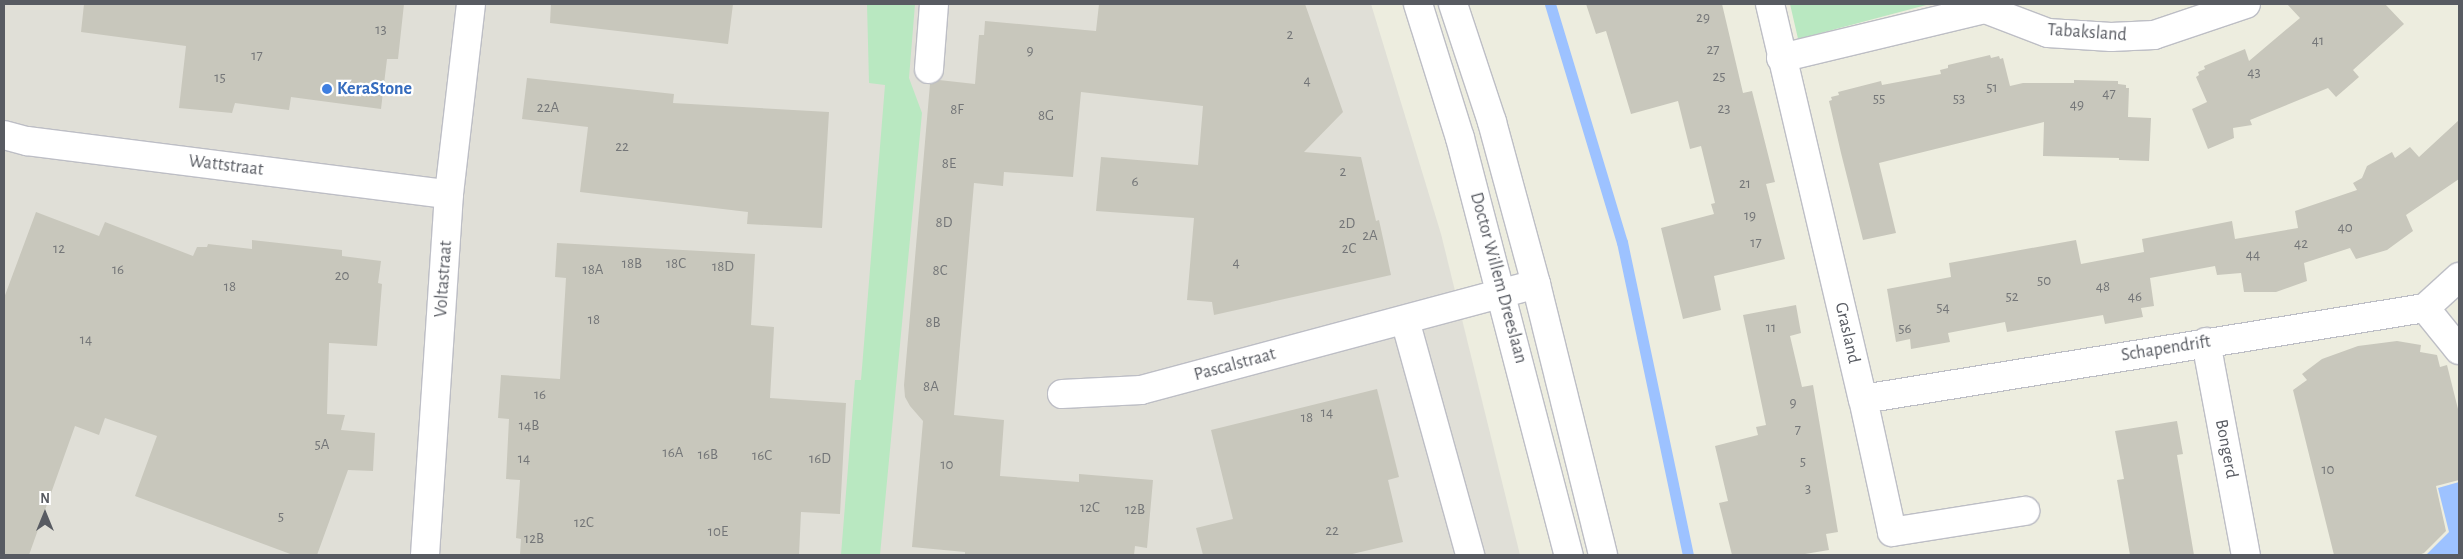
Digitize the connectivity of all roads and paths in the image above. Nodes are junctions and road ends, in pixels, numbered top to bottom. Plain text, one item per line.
1 (471, 4) edge
2 (934, 4) edge
3 (1418, 4) edge
4 (1453, 4) edge
5 (1770, 4) edge
6 (2246, 4) edge
7 (1781, 58) junction
8 (929, 69) dead end
9 (4, 135) edge
10 (449, 194) junction
11 (2459, 277) edge
12 (1536, 284) junction
13 (1502, 293) junction
14 (2425, 308) junction
15 (1405, 320) junction
16 (2206, 342) junction
17 (2459, 350) edge
18 (1062, 394) dead end
19 (1863, 399) junction
20 (2025, 511) dead end
21 (425, 555) edge
22 (1470, 555) edge
23 (1570, 555) edge
24 (1603, 555) edge
25 (2246, 555) edge

1 - 10 street, Voltastraat
2 - 8 street
3 - 13 street, Doctor Willem Dreeslaan
4 - 12 street, Doctor Willem Dreeslaan
5 - 7 street, Grasland
6 - 7 street, Tabaksland
7 - 19 street, Grasland
9 - 10 street, Wattstraat
10 - 21 street, Voltastraat
11 - 14 street
12 - 13 street, Pascalstraat
12 - 24 street, Doctor Willem Dreeslaan
13 - 15 street, Pascalstraat
13 - 23 street, Doctor Willem Dreeslaan
14 - 16 street, Schapendrift
14 - 17 street
15 - 18 street, Pascalstraat
15 - 22 street
16 - 19 street, Schapendrift
16 - 25 street, Bongerd
19 - 20 street, Grasland

